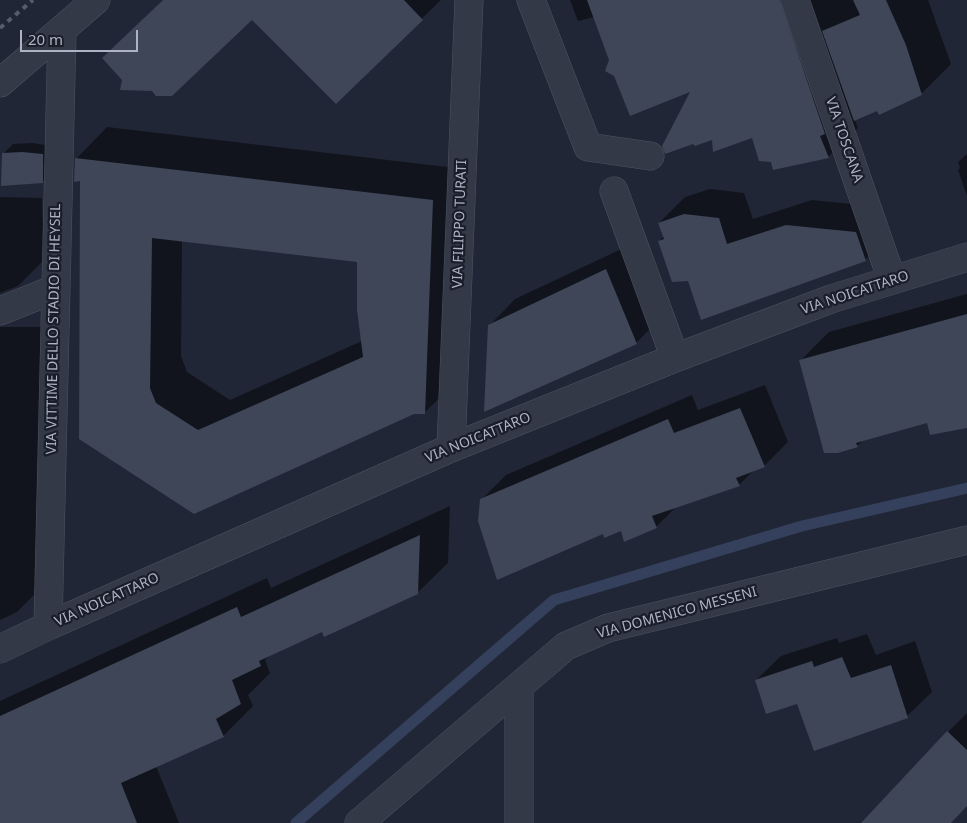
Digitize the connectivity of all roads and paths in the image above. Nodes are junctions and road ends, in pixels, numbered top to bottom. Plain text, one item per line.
1 (96, 0) edge
2 (469, 0) edge
3 (531, 0) edge
4 (795, 0) edge
5 (62, 31) junction
6 (0, 83) edge
7 (650, 156) dead end
8 (614, 191) dead end
9 (967, 257) edge
10 (892, 280) junction
11 (55, 289) junction
12 (0, 312) edge
13 (675, 358) junction
14 (451, 448) junction
15 (967, 540) edge
16 (48, 626) junction
17 (0, 649) edge
18 (519, 688) junction
19 (359, 823) edge
20 (519, 823) edge

1 - 5 street
2 - 14 street, VIA FILIPPO TURATI
3 - 7 street
4 - 10 street, VIA TOSCANA
5 - 6 street
5 - 11 street, VIA VITTIME DELLO STADIO DI HEYSEL
8 - 13 street
9 - 10 street, VIA NOICATTARO
10 - 13 street, VIA NOICATTARO
11 - 12 street
11 - 16 street, VIA VITTIME DELLO STADIO DI HEYSEL
13 - 14 street, VIA NOICATTARO
14 - 16 street, VIA NOICATTARO
15 - 18 street, VIA DOMENICO MESSENI
16 - 17 street, VIA NOICATTARO
18 - 19 street, VIA DOMENICO MESSENI
18 - 20 street

